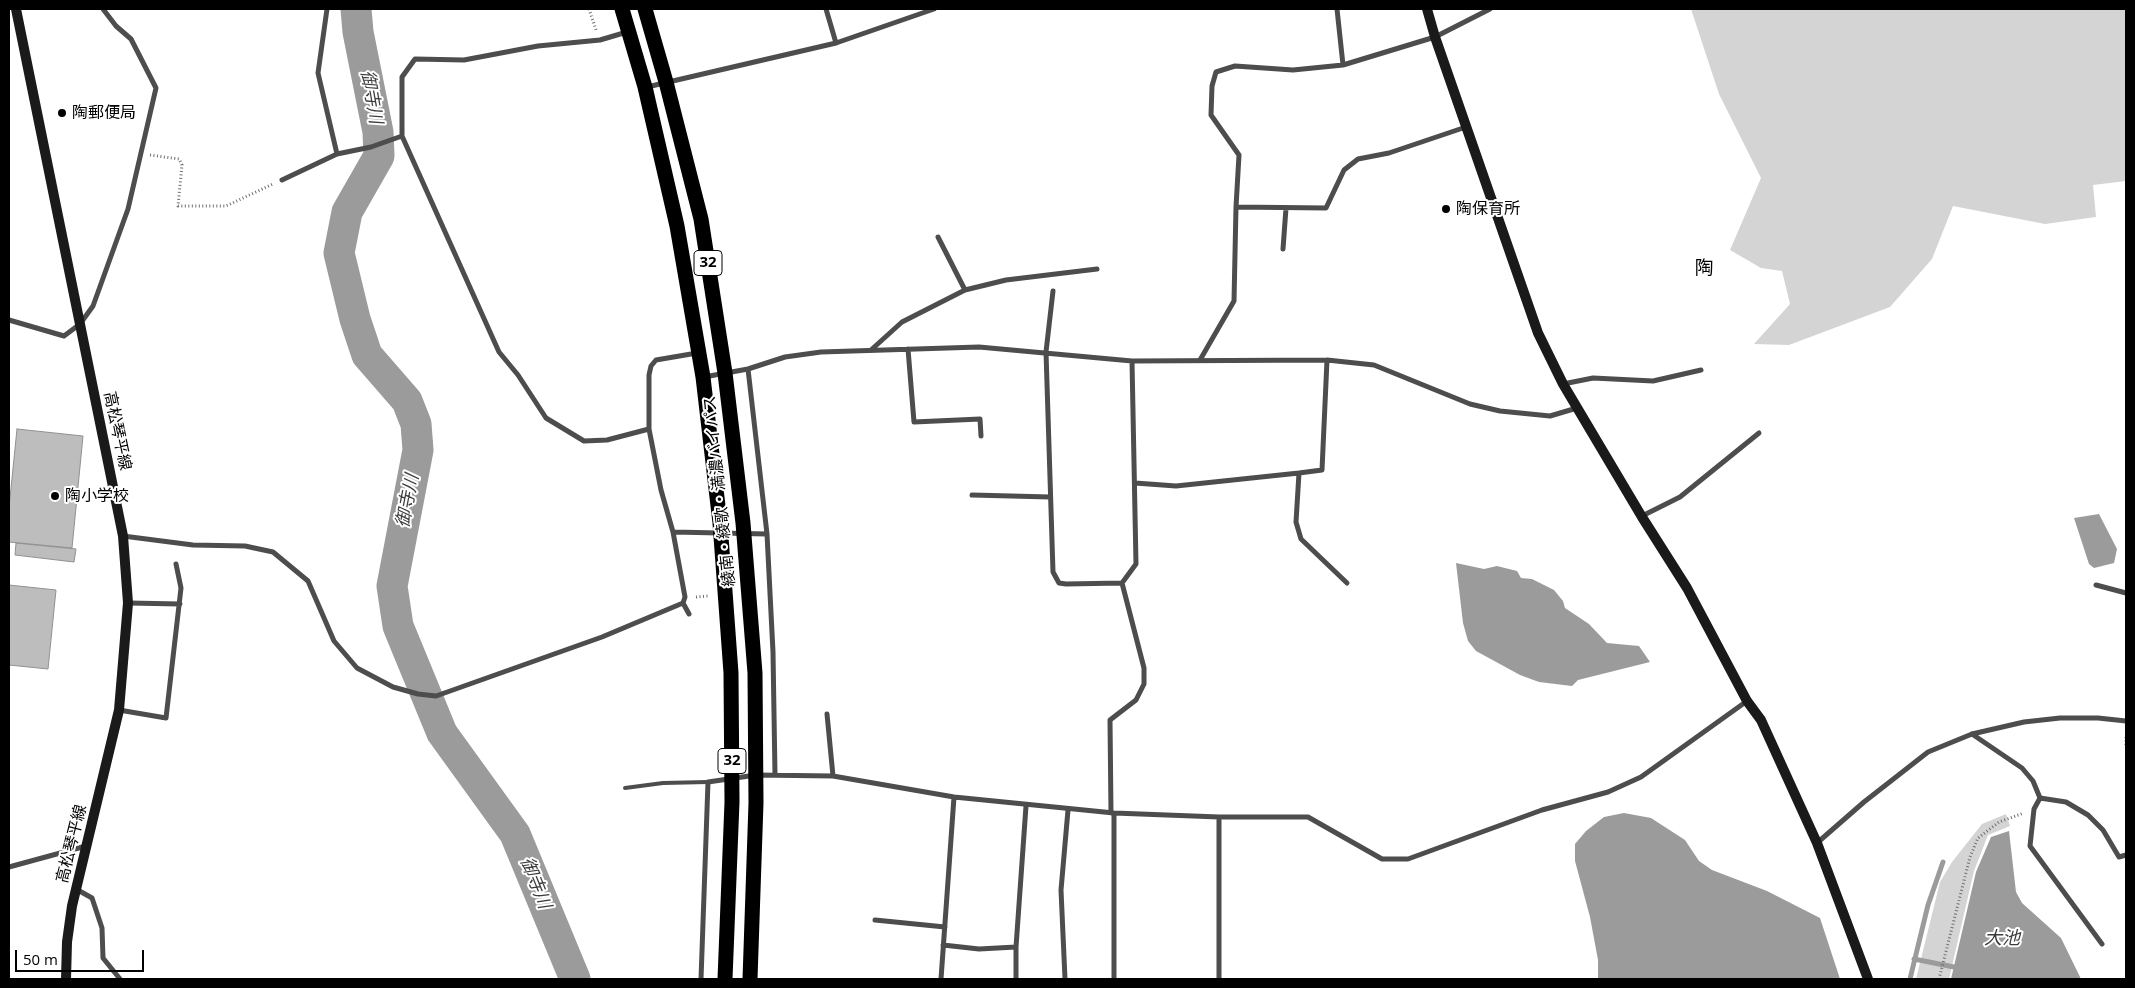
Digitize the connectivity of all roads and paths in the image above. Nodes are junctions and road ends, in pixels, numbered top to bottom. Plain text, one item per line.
1 (16, 9) edge
2 (103, 9) edge
3 (327, 9) edge
4 (589, 9) edge
5 (622, 9) edge
6 (645, 9) edge
7 (826, 9) edge
8 (934, 9) edge
9 (1337, 9) edge
10 (1427, 9) edge
11 (1490, 9) edge
12 (628, 32) junction
13 (1435, 38) junction
14 (600, 40) junction
15 (836, 43) junction
16 (1343, 65) junction
17 (666, 82) junction
18 (645, 87) junction
19 (1466, 127) junction
20 (402, 136) junction
21 (142, 154) junction
22 (338, 154) junction
23 (282, 180) joint
24 (1236, 207) junction
25 (1286, 208) junction
26 (938, 236) dead end
27 (1283, 248) dead end
28 (1097, 269) dead end
29 (965, 290) junction
30 (1053, 291) dead end
31 (9, 320) edge
32 (80, 324) junction
33 (908, 349) junction
34 (871, 350) junction
35 (1046, 352) junction
36 (699, 353) junction
37 (1200, 360) junction
38 (1328, 360) junction
39 (1132, 361) junction
40 (748, 369) junction
41 (1701, 370) dead end
42 (725, 373) junction
43 (703, 377) junction
44 (1563, 384) junction
45 (1577, 408) junction
46 (649, 430) junction
47 (1759, 434) dead end
48 (981, 436) dead end
49 (1300, 473) junction
50 (1135, 483) junction
51 (972, 495) dead end
52 (1050, 497) junction
53 (1642, 517) junction
54 (673, 532) junction
55 (766, 534) junction
56 (123, 536) junction
57 (176, 564) dead end
58 (1122, 583) junction
59 (1347, 583) dead end
60 (2096, 584) dead end
61 (2126, 593) edge
62 (708, 596) dead end
63 (691, 597) dead end
64 (128, 603) junction
65 (683, 603) junction
66 (180, 604) junction
67 (690, 614) dead end
68 (1747, 701) junction
69 (120, 710) junction
70 (827, 714) dead end
71 (2126, 721) edge
72 (1972, 734) junction
73 (2126, 737) edge
74 (2126, 747) edge
75 (756, 775) junction
76 (775, 775) junction
77 (833, 776) junction
78 (732, 780) junction
79 (708, 782) junction
80 (625, 788) dead end
81 (954, 797) junction
82 (2040, 798) junction
83 (1026, 806) junction
84 (2034, 809) junction
85 (1068, 810) junction
86 (1112, 813) junction
87 (1219, 817) junction
88 (1817, 842) junction
89 (86, 846) junction
90 (2126, 855) edge
91 (9, 867) edge
92 (76, 888) junction
93 (875, 920) dead end
94 (944, 927) junction
95 (2102, 944) dead end
96 (943, 945) junction
97 (1016, 947) junction
98 (66, 979) edge
99 (120, 979) edge
100 (701, 979) edge
101 (725, 979) edge
102 (750, 979) edge
103 (941, 979) edge
104 (1016, 979) edge
105 (1065, 979) edge
106 (1114, 979) edge
107 (1219, 979) edge
108 (1868, 979) edge
109 (1939, 979) edge

1 - 32 street, 高松琴平線
2 - 21 street
3 - 22 street
4 - 14 path
5 - 12 highway, 綾南・綾歌・満濃バイパス / 32
6 - 17 highway, 綾南・綾歌・満濃バイパス / 32
7 - 15 street
8 - 15 street
9 - 16 street
10 - 13 street
11 - 13 street
12 - 14 street
12 - 18 highway, 綾南・綾歌・満濃バイパス / 32
13 - 16 street
13 - 19 street
14 - 20 street
15 - 17 street
16 - 24 street
17 - 18 street
17 - 42 highway, 綾南・綾歌・満濃バイパス / 32
18 - 36 highway, 綾南・綾歌・満濃バイパス / 32
19 - 25 street
19 - 44 street
20 - 22 street
20 - 46 street
21 - 23 path
21 - 32 street
22 - 23 street
24 - 25 street
24 - 37 street
25 - 27 street
26 - 29 street
28 - 29 street
29 - 34 street
30 - 35 street
31 - 32 street
32 - 56 street, 高松琴平線
33 - 34 street
33 - 35 street
33 - 48 street
34 - 40 street
35 - 39 street
35 - 52 street
36 - 43 highway, 綾南・綾歌・満濃バイパス / 32
36 - 46 street
37 - 38 street
37 - 39 street
38 - 45 street
38 - 49 street
39 - 50 street
40 - 42 street
40 - 55 street
41 - 44 street
42 - 43 street
42 - 75 highway, 綾南・綾歌・満濃バイパス / 32
43 - 78 highway, 綾南・綾歌・満濃バイパス / 32
44 - 45 street
45 - 53 street
46 - 54 street
47 - 53 street
49 - 50 street
49 - 59 street
50 - 58 street
51 - 52 street
52 - 58 street
53 - 68 street
54 - 55 street
54 - 65 street
55 - 76 street
56 - 64 street, 高松琴平線
56 - 65 street
57 - 66 street
58 - 86 street
60 - 61 street
62 - 63 path
64 - 66 street
64 - 69 street, 高松琴平線
65 - 67 street
66 - 69 street
68 - 87 street
68 - 88 street
69 - 89 street, 高松琴平線
70 - 77 street
71 - 72 street
72 - 82 street
72 - 88 street
73 - 74 path
75 - 76 street
75 - 78 street
75 - 102 highway, 綾南・綾歌・満濃バイパス / 32
76 - 77 street
77 - 81 street
78 - 79 street
78 - 101 highway, 綾南・綾歌・満濃バイパス / 32
79 - 80 lane
79 - 100 street
81 - 83 street
81 - 94 street
82 - 84 street
82 - 90 street
83 - 85 street
83 - 97 street
84 - 95 street
84 - 109 path
85 - 86 street
85 - 105 street
86 - 87 street
86 - 106 street
87 - 107 street
88 - 108 street
89 - 91 street
89 - 92 street, 高松琴平線
92 - 98 street, 高松琴平線
92 - 99 street
93 - 94 street
94 - 96 street
96 - 97 street
96 - 103 street
97 - 104 street

